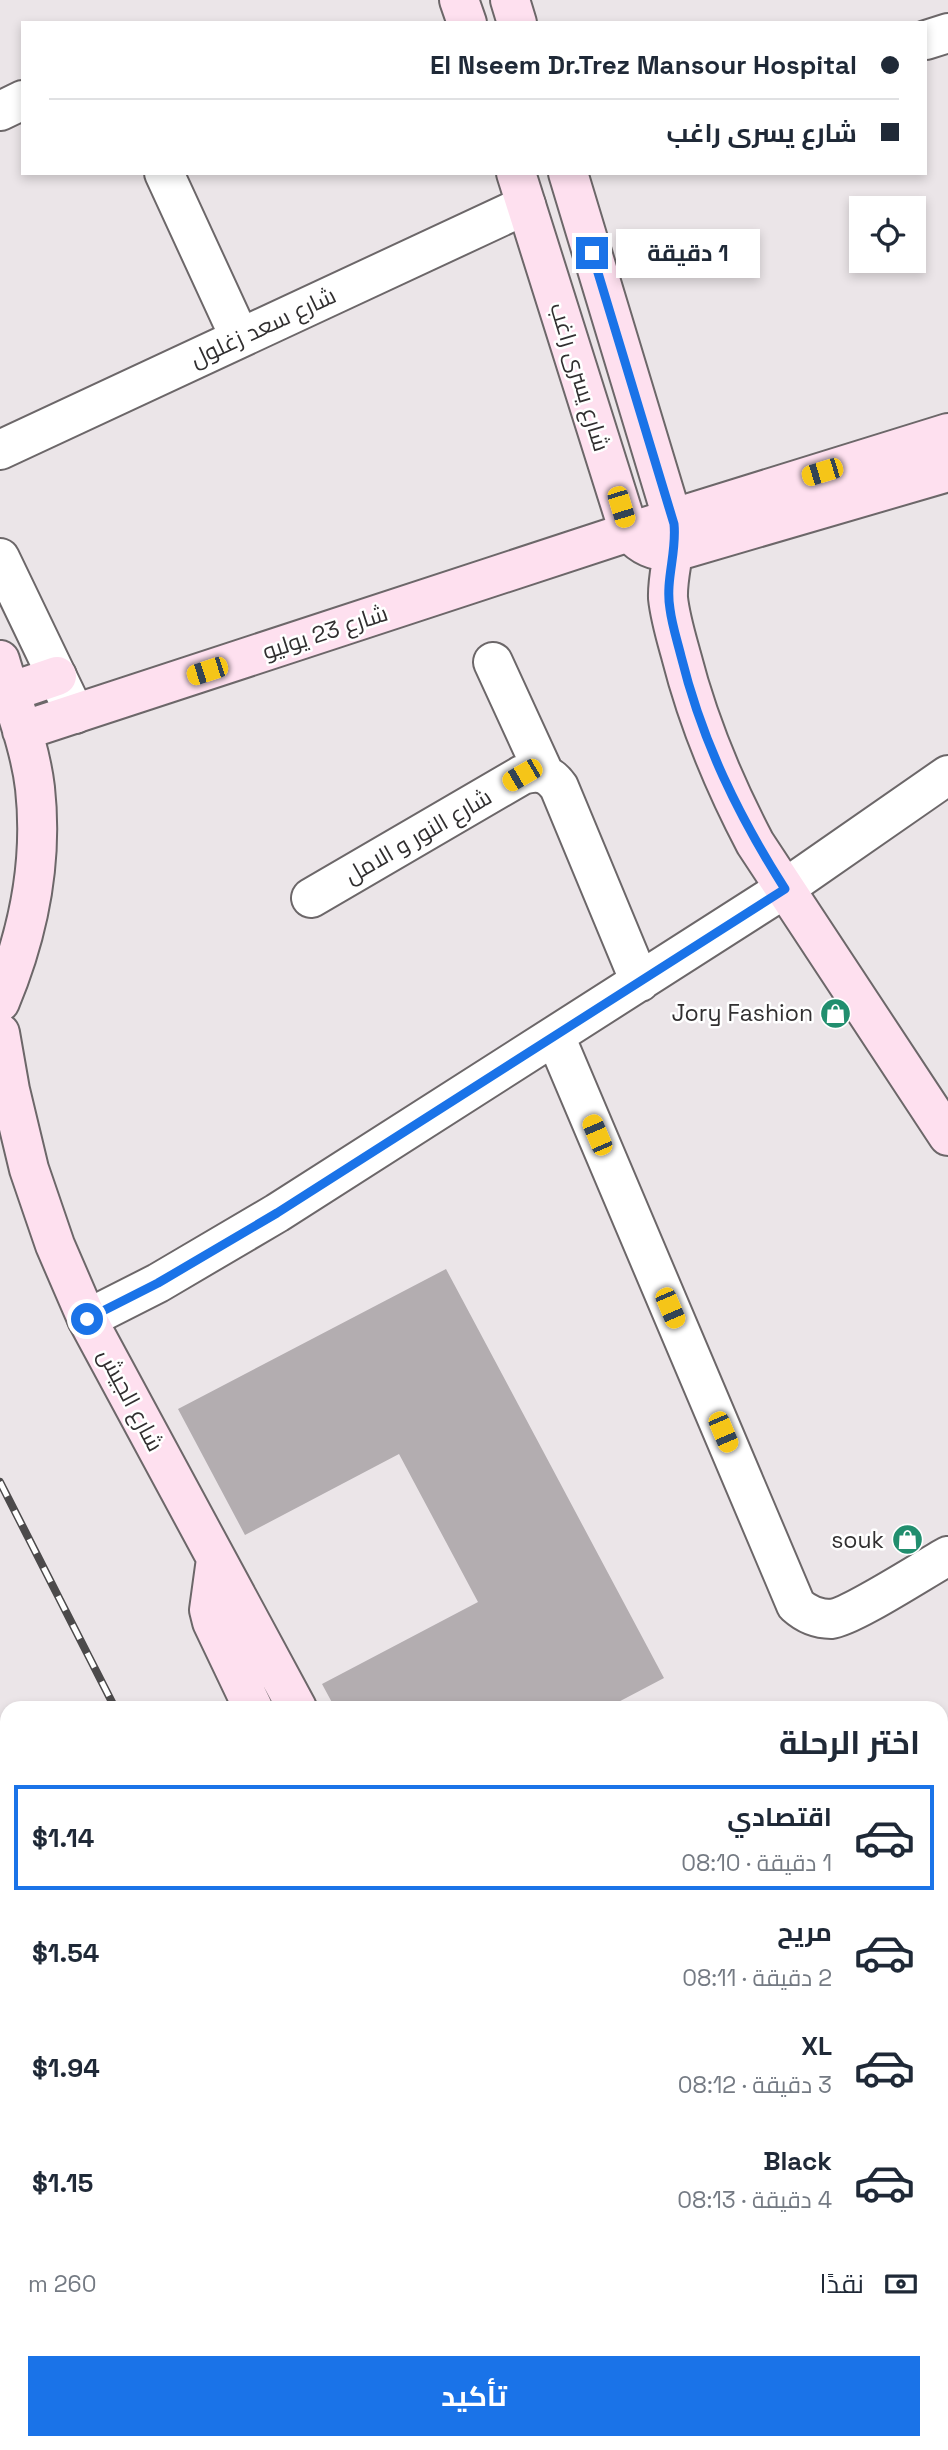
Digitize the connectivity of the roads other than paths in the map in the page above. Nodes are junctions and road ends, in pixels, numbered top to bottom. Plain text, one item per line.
1 (459, 0) edge
2 (510, 0) edge
3 (466, 21) edge
4 (516, 21) edge
5 (948, 33) edge
6 (927, 40) edge
7 (21, 101) edge
8 (0, 111) edge
9 (165, 175) edge
10 (569, 175) edge
11 (521, 189) edge
12 (240, 338) junction
13 (948, 433) edge
14 (0, 450) edge
15 (948, 472) edge
16 (629, 532) junction
17 (673, 535) junction
18 (0, 558) edge
19 (493, 662) dead end
20 (5, 676) edge
21 (57, 676) junction
22 (75, 714) junction
23 (22, 731) junction
24 (544, 773) junction
25 (948, 775) edge
26 (785, 889) junction
27 (312, 898) dead end
28 (640, 982) junction
29 (0, 1002) edge
30 (0, 1033) edge
31 (555, 1036) junction
32 (948, 1136) edge
33 (87, 1319) junction
34 (948, 1556) edge
35 (216, 1559) junction
36 (250, 1701) edge
37 (293, 1701) edge

1 - 3 main road
2 - 4 main road
5 - 6 street
7 - 8 street
9 - 12 street
10 - 17 main road, شارع يسرى راغب
11 - 12 street, شارع سعد زغلول
11 - 16 main road, شارع يسرى راغب
12 - 14 street, شارع سعد زغلول
13 - 17 main road
15 - 17 main road
16 - 17 main road
16 - 22 main road, شارع 23 يوليو
17 - 26 main road, شارع يسرى راغب
18 - 21 street
19 - 24 street
20 - 21 main road
20 - 23 main road
21 - 22 street
22 - 23 main road, شارع 23 يوليو
23 - 29 main road
24 - 27 street, شارع النور و الامل
24 - 28 street
25 - 26 street
26 - 28 street
26 - 32 main road, شارع يسرى راغب
28 - 31 street
30 - 33 main road, شارع الجيش
31 - 33 street
31 - 34 street
33 - 35 main road, شارع الجيش
35 - 36 main road
35 - 37 main road, شارع الجيش

